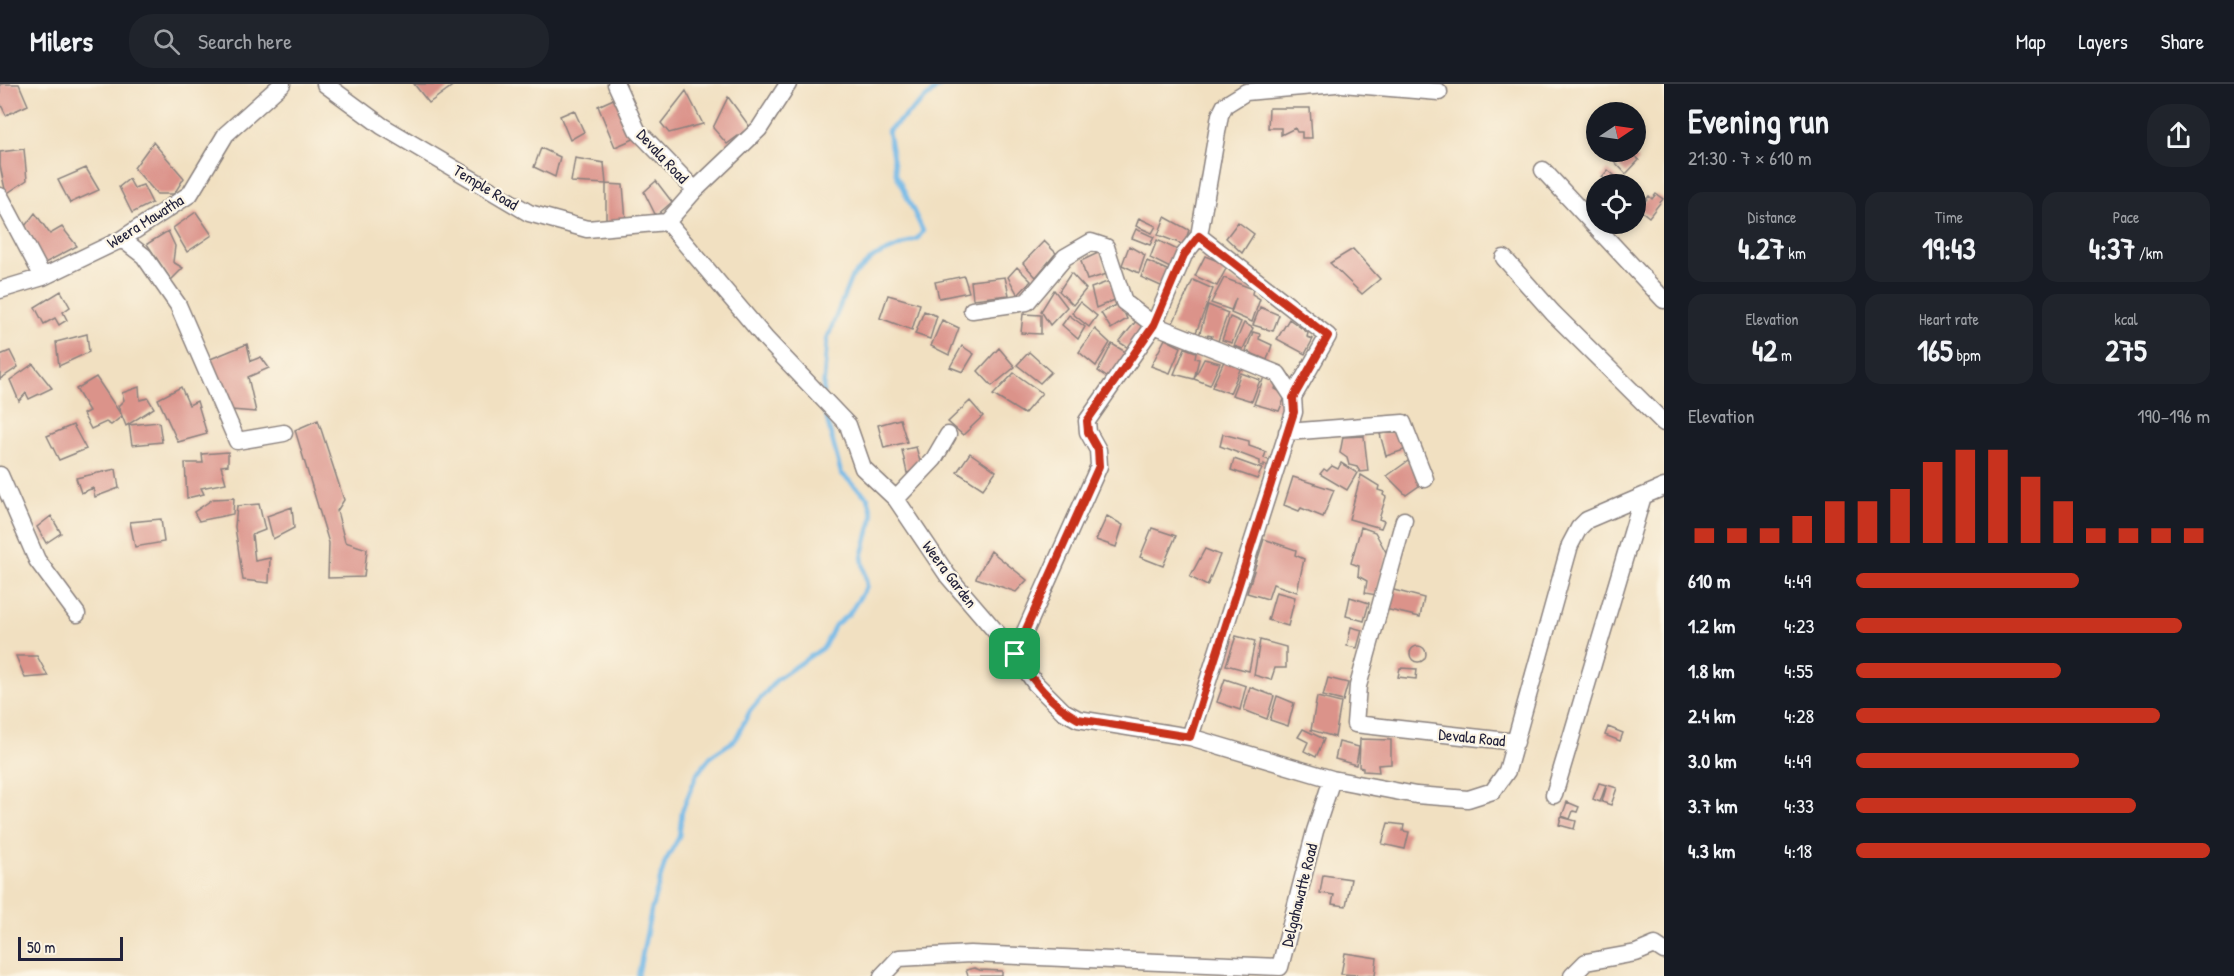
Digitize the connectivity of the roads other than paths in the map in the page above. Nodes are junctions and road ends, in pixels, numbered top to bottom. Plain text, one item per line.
1 (282, 84) edge
2 (326, 84) edge
3 (616, 84) edge
4 (788, 84) edge
5 (1336, 84) edge
6 (1342, 84) edge
7 (1439, 92) dead end
8 (1543, 171) dead end
9 (695, 190) junction
10 (0, 196) edge
11 (667, 222) junction
12 (1199, 236) junction
13 (122, 239) junction
14 (1504, 258) dead end
15 (43, 277) junction
16 (0, 290) edge
17 (1664, 300) edge
18 (972, 310) dead end
19 (1154, 325) junction
20 (1293, 398) junction
21 (1664, 423) edge
22 (1287, 432) junction
23 (284, 433) dead end
24 (948, 435) dead end
25 (0, 475) edge
26 (1425, 479) dead end
27 (1664, 487) edge
28 (1643, 496) junction
29 (896, 499) junction
30 (1404, 520) dead end
31 (77, 614) dead end
32 (1015, 654) junction
33 (1190, 737) junction
34 (1516, 742) junction
35 (1332, 779) junction
36 (1554, 795) dead end
37 (1664, 951) edge
38 (1285, 972) edge
39 (882, 976) edge
40 (1572, 976) edge

1 - 13 street, Weera Mawatha
2 - 11 street, Temple Road
3 - 9 street, Devala Road
4 - 9 street
5 - 12 street
6 - 7 street
8 - 17 street
9 - 11 street, Devala Road
10 - 15 street
11 - 29 street, Weera Garden
12 - 19 street
12 - 20 street
13 - 15 street, Weera Mawatha
13 - 23 street
14 - 21 street
15 - 16 street, Weera Mawatha
18 - 19 street
19 - 20 street
19 - 32 street
20 - 22 street
22 - 26 street
22 - 33 street
24 - 29 street
25 - 31 street
27 - 28 street, Devala Road
28 - 34 street, Devala Road
28 - 36 street
29 - 32 street, Weera Garden
30 - 34 street, Devala Road
32 - 33 street, Weera Garden
33 - 35 street, Weera Garden
34 - 35 street, Weera Garden
35 - 38 street, Delgahawatte Road
37 - 40 street
38 - 39 street, Delgahawatte Road

